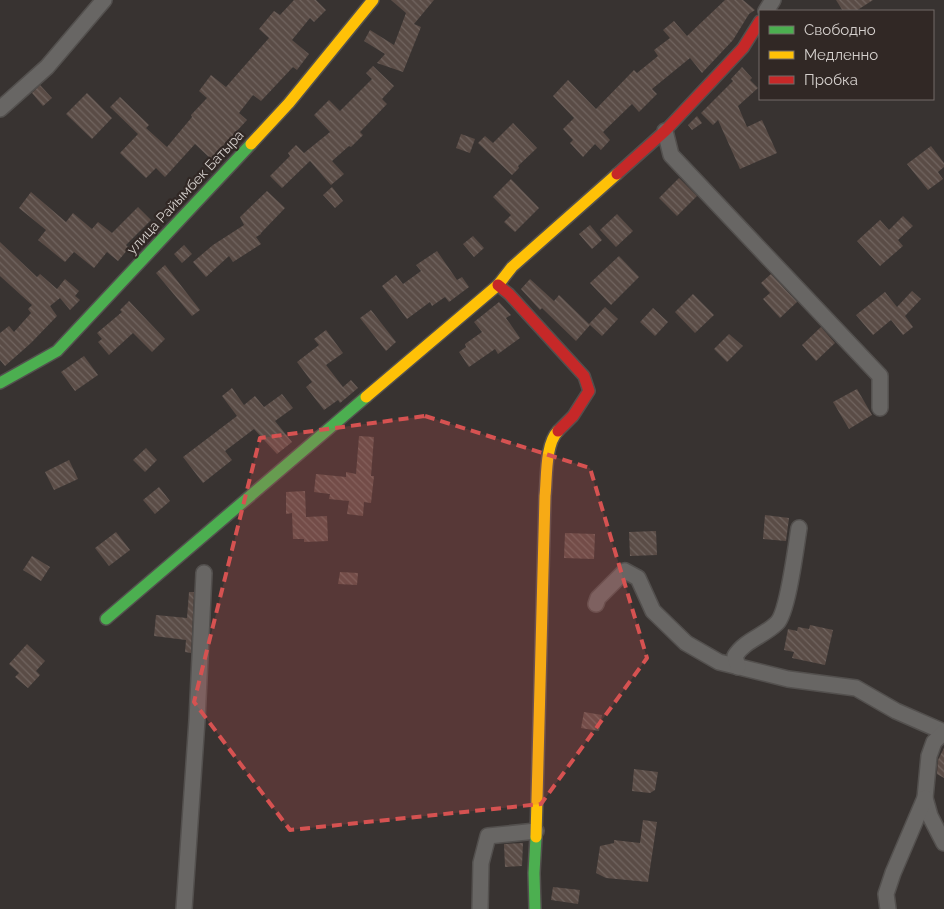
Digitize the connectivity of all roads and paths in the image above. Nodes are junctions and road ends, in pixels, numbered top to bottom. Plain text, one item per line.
1 (104, 0) edge
2 (373, 0) edge
3 (759, 23) edge
4 (0, 110) edge
5 (665, 131) junction
6 (498, 285) junction
7 (0, 383) edge
8 (880, 408) dead end
9 (799, 528) dead end
10 (204, 573) dead end
11 (596, 604) dead end
12 (106, 619) dead end
13 (738, 668) junction
14 (944, 732) edge
15 (925, 798) junction
16 (536, 831) junction
17 (944, 843) edge
18 (184, 909) edge
19 (480, 909) edge
20 (535, 909) edge
21 (888, 909) edge

1 - 4 street
2 - 7 street, улица Райымбек Батыра
3 - 5 street
5 - 6 street
5 - 8 street
6 - 12 street
6 - 16 street
9 - 13 street
10 - 18 street
11 - 13 street
13 - 14 street
14 - 15 street
15 - 17 street
15 - 21 street
16 - 19 street
16 - 20 street

